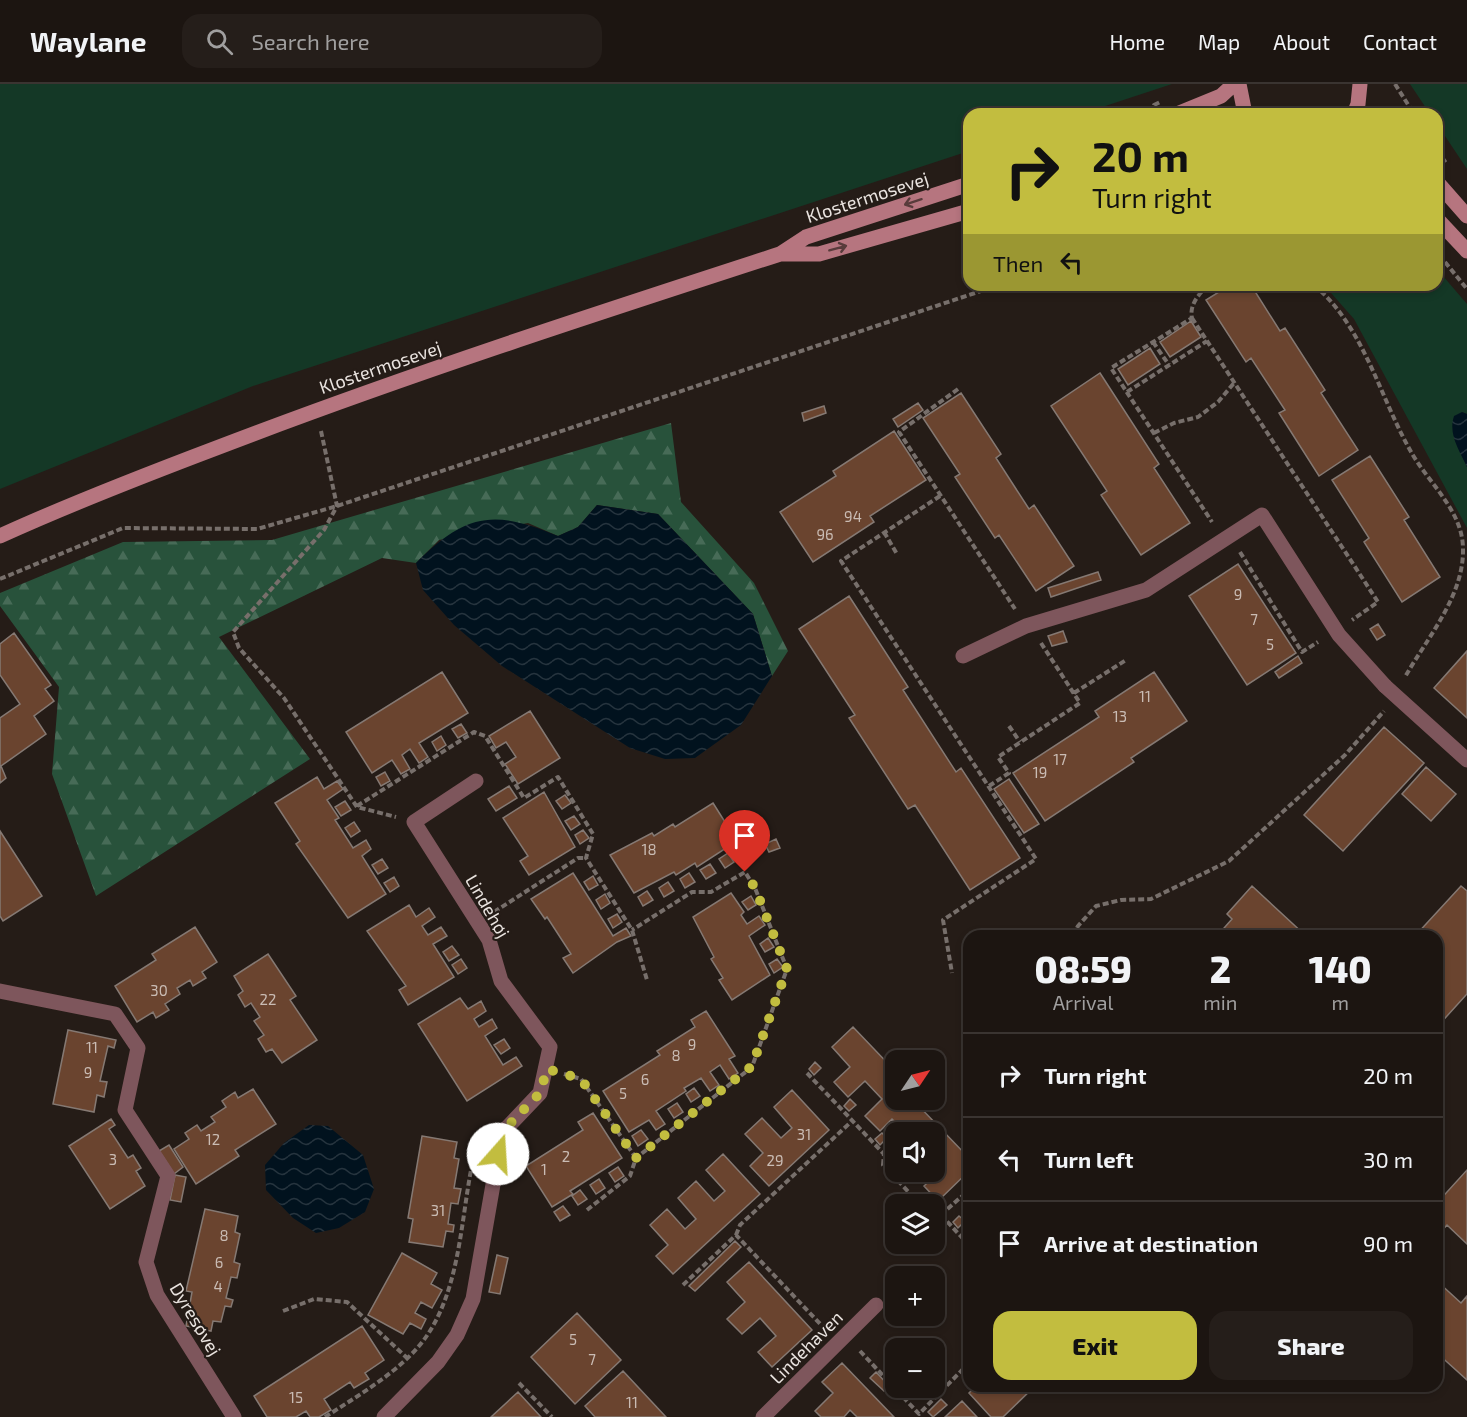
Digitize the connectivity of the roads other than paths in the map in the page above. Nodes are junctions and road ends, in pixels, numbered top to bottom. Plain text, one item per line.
1 (1234, 84) edge
2 (1239, 84) edge
3 (1360, 84) edge
4 (1192, 108) edge
5 (1243, 108) edge
6 (1360, 108) edge
7 (963, 186) edge
8 (1443, 189) edge
9 (963, 213) edge
10 (1467, 216) edge
11 (1443, 225) edge
12 (1467, 251) edge
13 (780, 254) junction
14 (0, 536) edge
15 (963, 656) dead end
16 (1467, 760) edge
17 (476, 781) dead end
18 (0, 991) edge
19 (876, 1305) dead end
20 (234, 1417) edge
21 (384, 1417) edge
22 (763, 1417) edge

1 - 4 main road
2 - 5 main road
3 - 6 main road
7 -> 13 main road, Klostermosevej
8 - 10 main road
13 -> 9 main road, Klostermosevej
11 - 12 main road
13 - 14 main road, Klostermosevej
15 - 16 street
17 - 21 street, Lindehøj
18 - 20 street, Dyresøvej
19 - 22 street, Lindehaven

